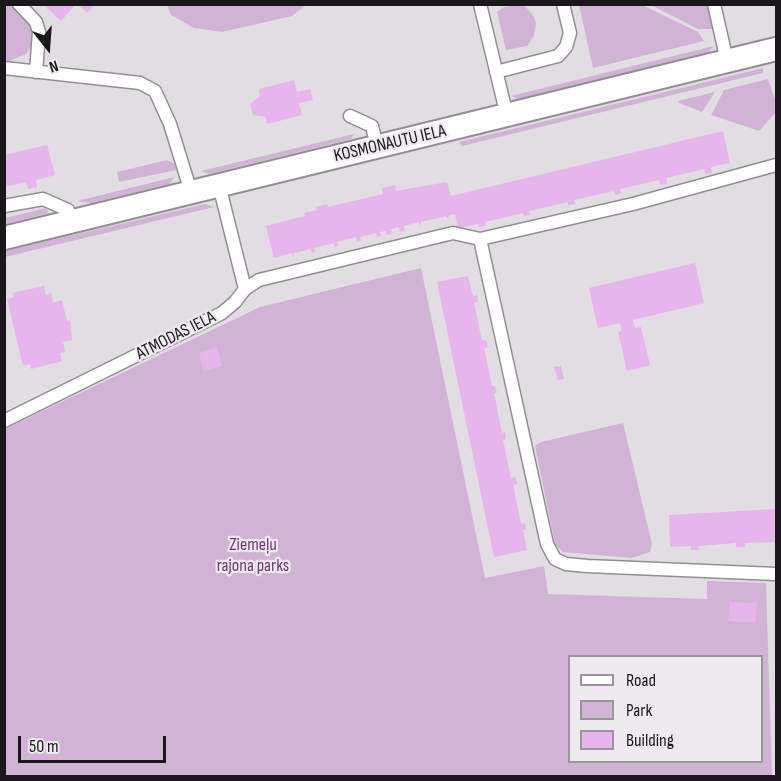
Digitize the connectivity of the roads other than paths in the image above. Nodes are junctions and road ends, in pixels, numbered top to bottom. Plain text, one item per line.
1 (19, 4) edge
2 (480, 4) edge
3 (562, 4) edge
4 (714, 4) edge
5 (777, 49) edge
6 (727, 61) junction
7 (4, 68) edge
8 (36, 72) junction
9 (496, 72) junction
10 (350, 116) dead end
11 (507, 116) junction
12 (377, 147) junction
13 (777, 165) edge
14 (219, 185) junction
15 (191, 192) junction
16 (4, 206) edge
17 (71, 222) junction
18 (4, 238) edge
19 (480, 239) junction
20 (245, 289) junction
21 (4, 421) edge
22 (777, 574) edge

1 - 8 lane
2 - 9 lane
3 - 9 lane
4 - 6 lane
5 - 6 street, KOSMONAUTU IELA
6 - 11 street, KOSMONAUTU IELA
7 - 8 lane
8 - 15 lane
9 - 11 lane
10 - 12 lane
11 - 12 street, KOSMONAUTU IELA
12 - 14 street, KOSMONAUTU IELA
13 - 19 lane
14 - 15 street, KOSMONAUTU IELA
14 - 20 lane
15 - 17 street, KOSMONAUTU IELA
16 - 17 lane
17 - 18 street, KOSMONAUTU IELA
19 - 20 lane
19 - 22 lane
20 - 21 lane, ATMODAS IELA

